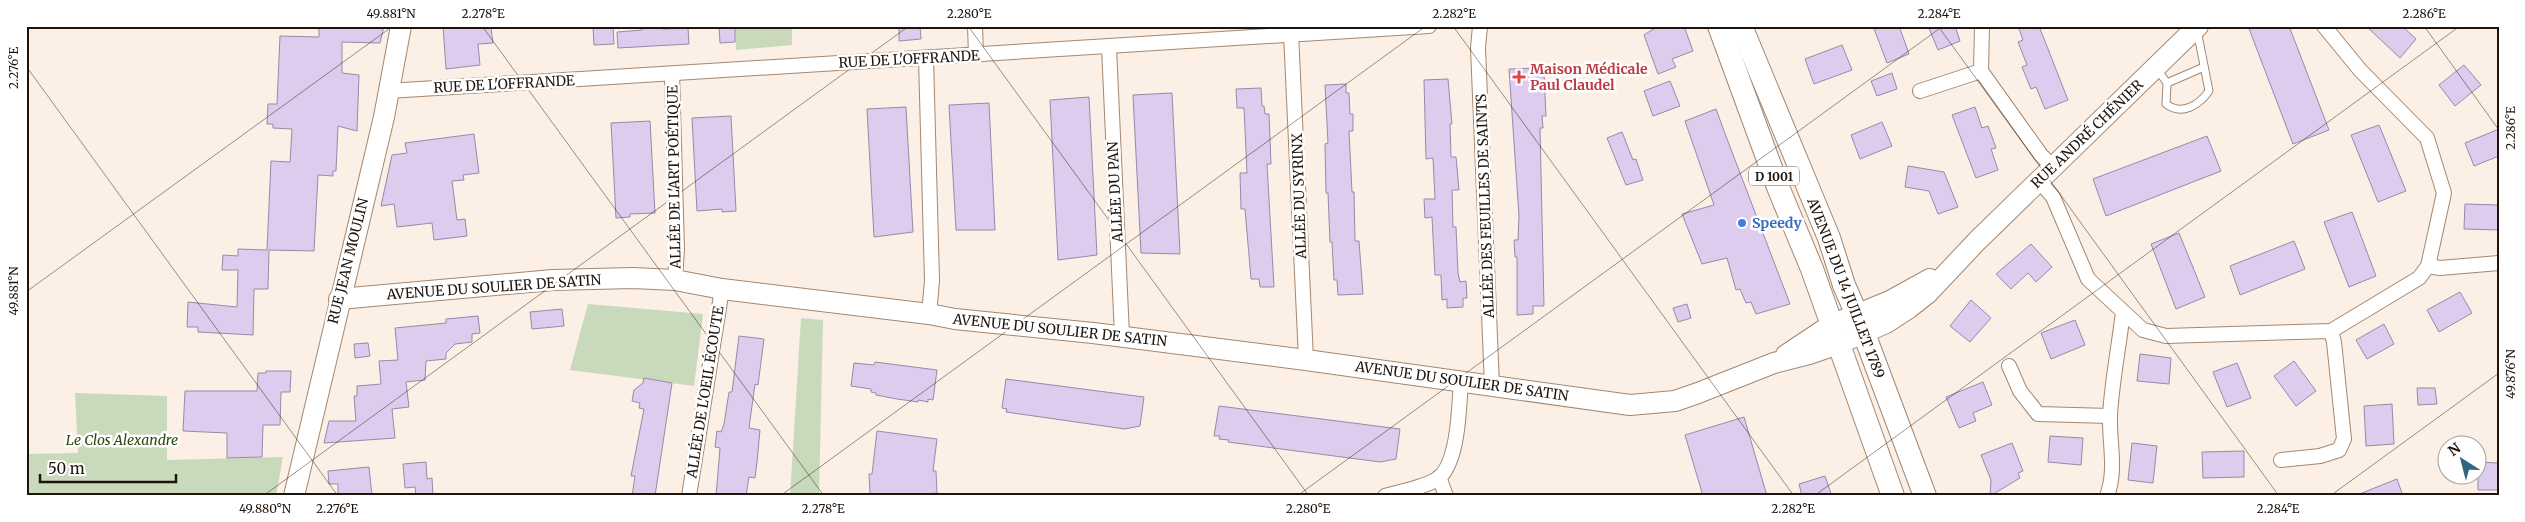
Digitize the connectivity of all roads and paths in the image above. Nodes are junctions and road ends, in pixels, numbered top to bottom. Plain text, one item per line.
1 (401, 26) edge
2 (975, 26) edge
3 (1428, 26) edge
4 (1480, 26) edge
5 (1719, 26) edge
6 (1741, 26) edge
7 (1982, 26) edge
8 (2324, 26) edge
9 (2197, 27) edge
10 (1291, 33) junction
11 (1109, 47) junction
12 (976, 55) junction
13 (926, 58) junction
14 (2204, 67) junction
15 (1981, 71) junction
16 (672, 74) junction
17 (2161, 75) junction
18 (388, 91) junction
19 (1920, 91) dead end
20 (2046, 174) junction
21 (2499, 263) edge
22 (2428, 266) junction
23 (675, 280) junction
24 (722, 290) junction
25 (339, 299) junction
26 (2123, 312) junction
27 (929, 314) junction
28 (1860, 324) junction
29 (2331, 331) junction
30 (1835, 334) junction
31 (1122, 336) junction
32 (1306, 360) junction
33 (2008, 366) dead end
34 (1461, 380) junction
35 (1492, 386) junction
36 (2110, 416) junction
37 (2281, 460) dead end
38 (1439, 478) junction
39 (294, 496) edge
40 (689, 496) edge
41 (1385, 496) edge
42 (1446, 496) edge
43 (1893, 496) edge
44 (1925, 496) edge
45 (2107, 496) edge

1 - 18 street, RUE JEAN MOULIN
2 - 12 street
3 - 10 street, RUE DE L'OFFRANDE
4 - 35 street, ALLÉE DES FEUILLES DE SAINTS
5 - 30 main road, AVENUE DU 14 JUILLET 1789 / D 1001
6 - 28 main road, AVENUE DU 14 JUILLET 1789 / D 1001
7 - 15 street
8 - 22 street
9 - 14 lane
9 - 17 street, RUE ANDRÉ CHÉNIER
10 - 11 street, RUE DE L'OFFRANDE
10 - 32 street, ALLÉE DU SYRINX
11 - 12 street, RUE DE L'OFFRANDE
11 - 31 street, ALLÉE DU PAN
12 - 13 street, RUE DE L'OFFRANDE
13 - 16 street, RUE DE L'OFFRANDE
13 - 27 street
14 - 17 lane
14 - 17 lane
15 - 19 street
15 - 20 street
16 - 18 street, RUE DE L'OFFRANDE
16 - 23 street, ALLÉE DE L'ART POÉTIQUE
17 - 20 street, RUE ANDRÉ CHÉNIER
18 - 25 street, RUE JEAN MOULIN
20 - 26 street
20 - 28 street, RUE ANDRÉ CHÉNIER
21 - 22 street
22 - 29 street
23 - 24 street, AVENUE DU SOULIER DE SATIN
23 - 25 street, AVENUE DU SOULIER DE SATIN
24 - 27 street, AVENUE DU SOULIER DE SATIN
24 - 40 street, ALLÉE DE L'OEIL ÉCOUTE
25 - 39 street, RUE JEAN MOULIN
26 - 29 street
26 - 36 street
27 - 31 street, AVENUE DU SOULIER DE SATIN
28 - 30 street, RUE ANDRÉ CHÉNIER
28 - 44 main road, AVENUE DU 14 JUILLET 1789 / D 1001
29 - 37 street
30 - 35 street, AVENUE DU SOULIER DE SATIN
30 - 43 main road, AVENUE DU 14 JUILLET 1789 / D 1001
31 - 32 street, AVENUE DU SOULIER DE SATIN
32 - 34 street, AVENUE DU SOULIER DE SATIN
33 - 36 street
34 - 35 street, AVENUE DU SOULIER DE SATIN
34 - 38 street
36 - 45 street
38 - 41 street
38 - 42 street

